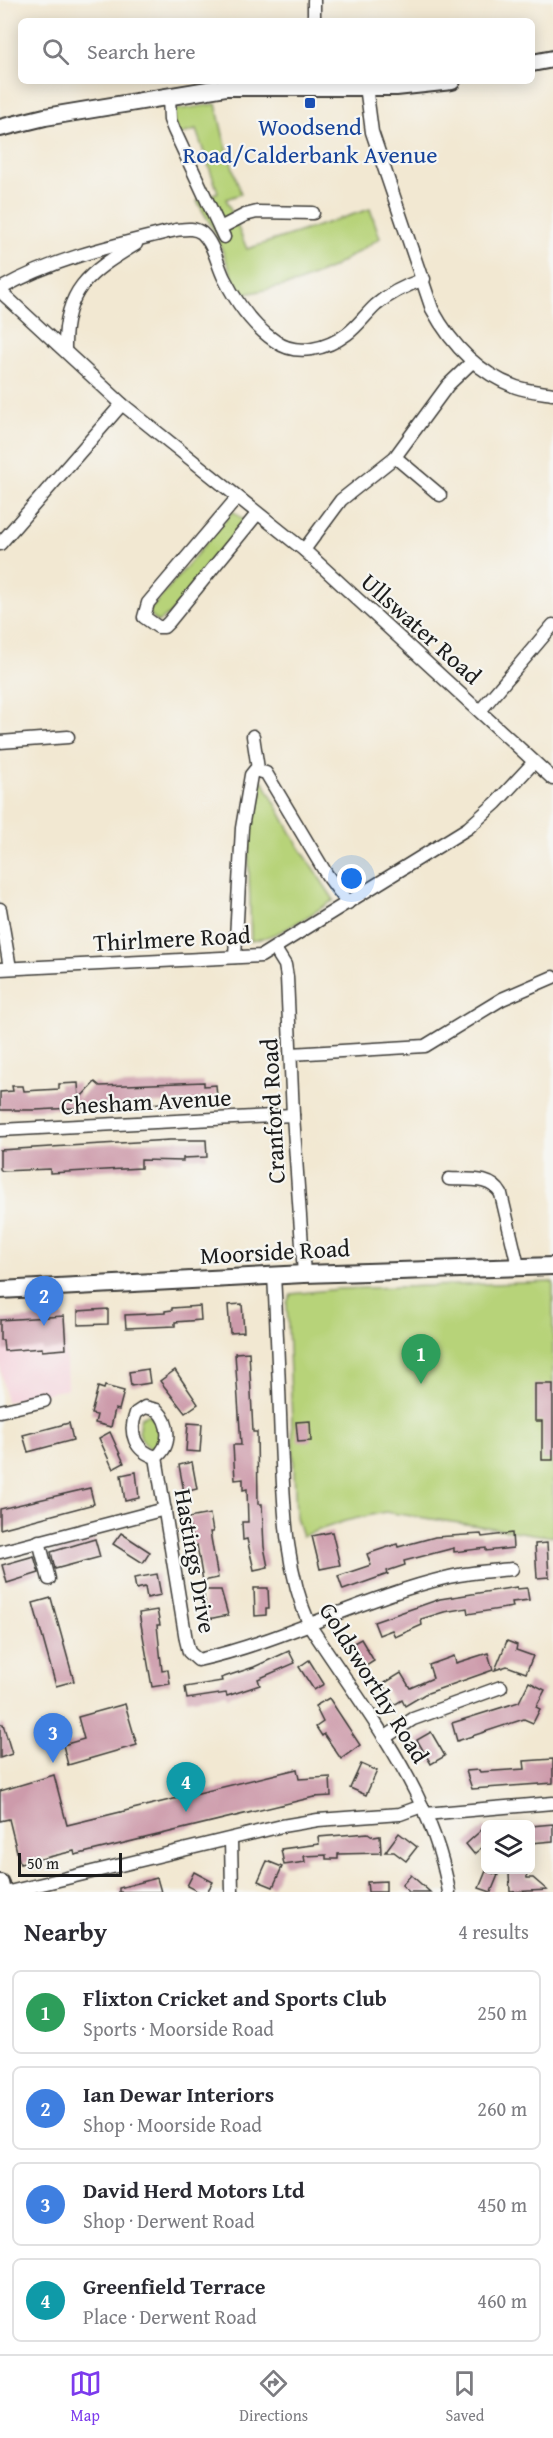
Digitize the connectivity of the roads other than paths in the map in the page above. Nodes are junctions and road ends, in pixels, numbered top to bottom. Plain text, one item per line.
1 (314, 0) edge
2 (314, 18) edge
3 (553, 59) edge
4 (535, 62) edge
5 (290, 84) edge
6 (330, 84) edge
7 (430, 84) edge
8 (366, 86) junction
9 (169, 97) junction
10 (0, 128) edge
11 (285, 213) junction
12 (313, 213) dead end
13 (284, 226) dead end
14 (148, 237) junction
15 (424, 279) junction
16 (0, 290) edge
17 (65, 349) junction
18 (472, 362) junction
19 (553, 394) edge
20 (122, 404) junction
21 (395, 457) junction
22 (440, 495) dead end
23 (237, 498) junction
24 (256, 514) junction
25 (0, 544) edge
26 (303, 550) junction
27 (553, 625) edge
28 (480, 711) junction
29 (253, 736) dead end
30 (68, 737) dead end
31 (0, 742) edge
32 (534, 762) junction
33 (258, 769) junction
34 (553, 778) edge
35 (348, 903) junction
36 (0, 909) edge
37 (275, 950) junction
38 (235, 957) junction
39 (5, 968) edge
40 (553, 977) edge
41 (291, 1054) junction
42 (293, 1115) junction
43 (0, 1130) edge
44 (449, 1179) dead end
45 (518, 1266) junction
46 (553, 1266) edge
47 (304, 1274) junction
48 (274, 1275) junction
49 (0, 1290) edge
50 (44, 1401) dead end
51 (0, 1411) edge
52 (156, 1457) dead end
53 (165, 1509) junction
54 (39, 1541) junction
55 (0, 1552) edge
56 (512, 1569) dead end
57 (49, 1579) dead end
58 (310, 1626) junction
59 (501, 1687) dead end
60 (384, 1738) junction
61 (553, 1803) edge
62 (424, 1810) junction
63 (231, 1840) junction
64 (0, 1884) edge
65 (2, 1892) edge
66 (9, 1892) edge
67 (232, 1892) edge
68 (449, 1892) edge

1 - 2 street
3 - 4 street
5 - 9 street
6 - 8 street
7 - 8 street
8 - 15 street
9 - 10 street
9 - 11 street
11 - 12 street
11 - 13 street
14 - 15 street, Ullswater Road
14 - 16 street, Ullswater Road
14 - 17 street, Ullswater Road
15 - 18 street
16 - 17 street, Ullswater Road
17 - 20 street, Ullswater Road
18 - 19 street
18 - 21 street
20 - 23 street, Ullswater Road
20 - 25 street
21 - 22 street
21 - 26 street
23 - 24 street, Ullswater Road
23 - 24 street
24 - 26 street, Ullswater Road
26 - 28 street, Ullswater Road
27 - 28 street
28 - 32 street, Ullswater Road
29 - 33 street
30 - 31 street
32 - 34 street, Ullswater Road
32 - 35 street, Thirlmere Road
33 - 35 street
33 - 38 street
35 - 37 street, Thirlmere Road
36 - 39 street
37 - 38 street, Thirlmere Road
37 - 41 street, Cranford Road
38 - 39 street, Thirlmere Road
40 - 41 street
41 - 42 street, Cranford Road
42 - 43 street, Chesham Avenue
42 - 47 street, Cranford Road
44 - 45 street
45 - 46 street, Moorside Road
45 - 47 street, Moorside Road
47 - 48 street, Moorside Road
48 - 49 street, Moorside Road
48 - 58 street, Goldsworthy Road
50 - 51 street
52 - 53 street, Hastings Drive
53 - 54 street
53 - 58 street, Hastings Drive
54 - 55 street
54 - 57 street
56 - 58 street
58 - 60 street, Goldsworthy Road
59 - 60 street
60 - 62 street, Goldsworthy Road
61 - 62 street
62 - 63 street
62 - 68 street, Goldsworthy Road
63 - 66 street
63 - 67 street
64 - 65 street

